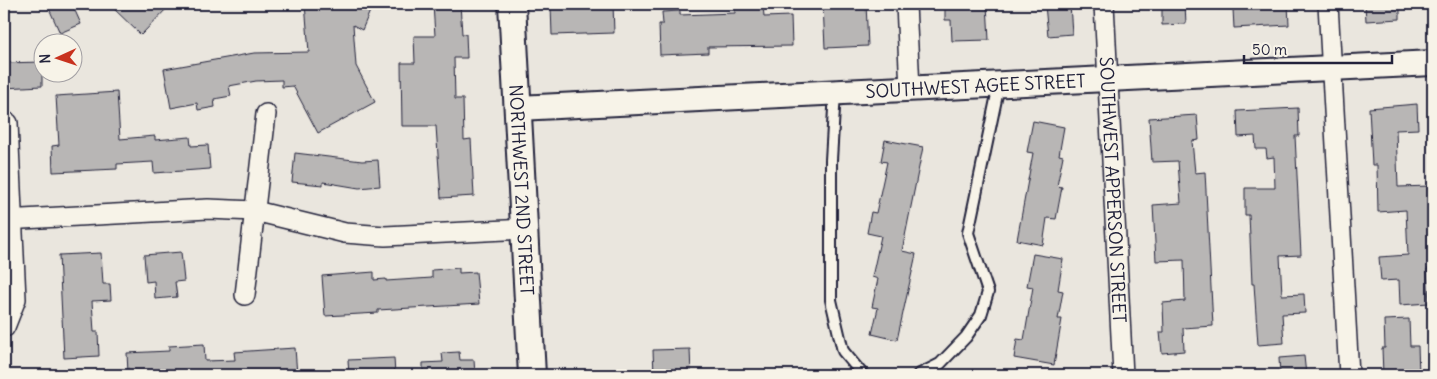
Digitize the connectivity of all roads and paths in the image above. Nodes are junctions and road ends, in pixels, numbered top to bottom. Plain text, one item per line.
1 (512, 4) edge
2 (906, 4) edge
3 (1104, 4) edge
4 (1328, 4) edge
5 (1433, 62) edge
6 (1332, 68) junction
7 (1108, 79) junction
8 (999, 84) junction
9 (910, 89) junction
10 (835, 92) junction
11 (518, 108) junction
12 (266, 114) dead end
13 (8, 123) dead end
14 (255, 211) junction
15 (8, 220) edge
16 (524, 228) junction
17 (245, 295) dead end
18 (5, 327) dead end
19 (532, 375) edge
20 (863, 375) edge
21 (918, 375) edge
22 (1123, 375) edge
23 (1348, 375) edge

1 - 11 main road, NORTHWEST 2ND STREET
2 - 9 street
3 - 7 street, SOUTHWEST APPERSON STREET
4 - 6 street
5 - 6 street, SOUTHWEST AGEE STREET
6 - 7 street, SOUTHWEST AGEE STREET
6 - 23 street
7 - 8 street, SOUTHWEST AGEE STREET
7 - 22 street, SOUTHWEST APPERSON STREET
8 - 9 street, SOUTHWEST AGEE STREET
8 - 21 lane
9 - 10 street, SOUTHWEST AGEE STREET
10 - 11 street, SOUTHWEST AGEE STREET
10 - 20 lane
11 - 16 main road, NORTHWEST 2ND STREET
12 - 14 street
13 - 15 street
14 - 15 street
14 - 16 street
14 - 17 street
15 - 18 street
16 - 19 main road, NORTHWEST 2ND STREET

